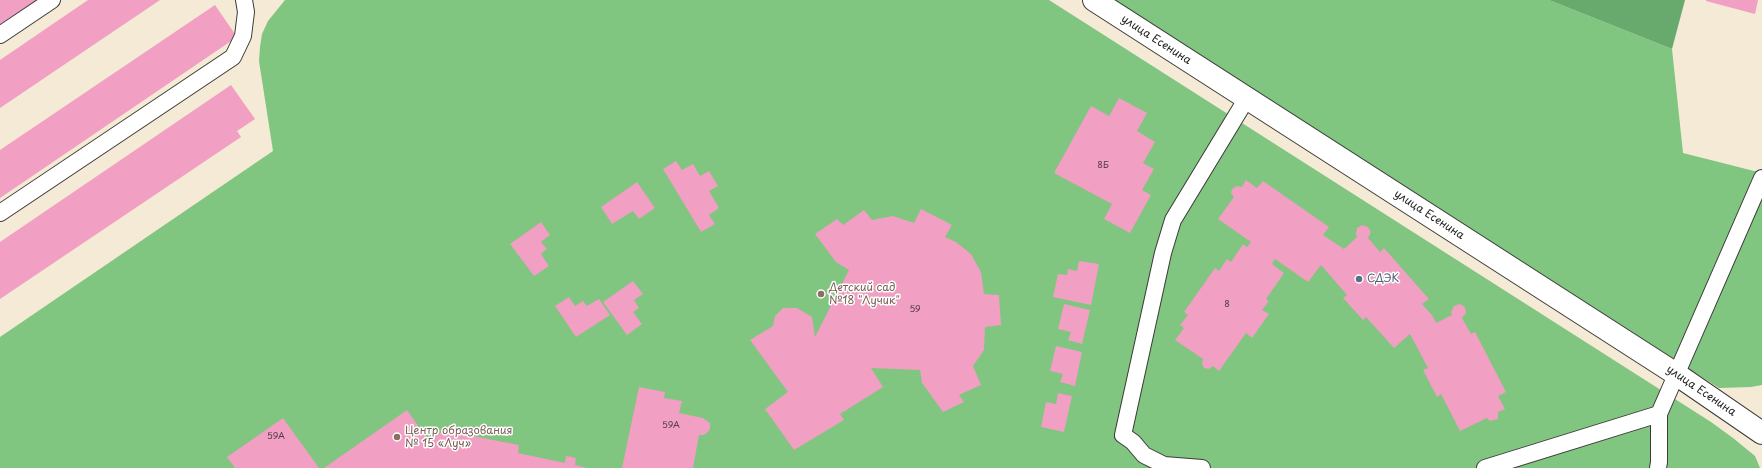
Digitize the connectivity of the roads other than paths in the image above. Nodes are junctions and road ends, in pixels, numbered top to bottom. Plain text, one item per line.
1 (52, 0) edge
2 (244, 0) edge
3 (1094, 0) edge
4 (0, 35) edge
5 (1247, 98) junction
6 (1762, 178) edge
7 (0, 213) edge
8 (1676, 374) junction
9 (1659, 414) junction
10 (1762, 433) edge
11 (1202, 468) edge
12 (1485, 468) edge
13 (1658, 468) edge

1 - 4 lane
2 - 7 lane
3 - 5 street, улица Есенина
5 - 8 street, улица Есенина
5 - 11 lane
6 - 8 lane
8 - 9 lane
8 - 10 street, улица Есенина
9 - 12 lane
9 - 13 lane

